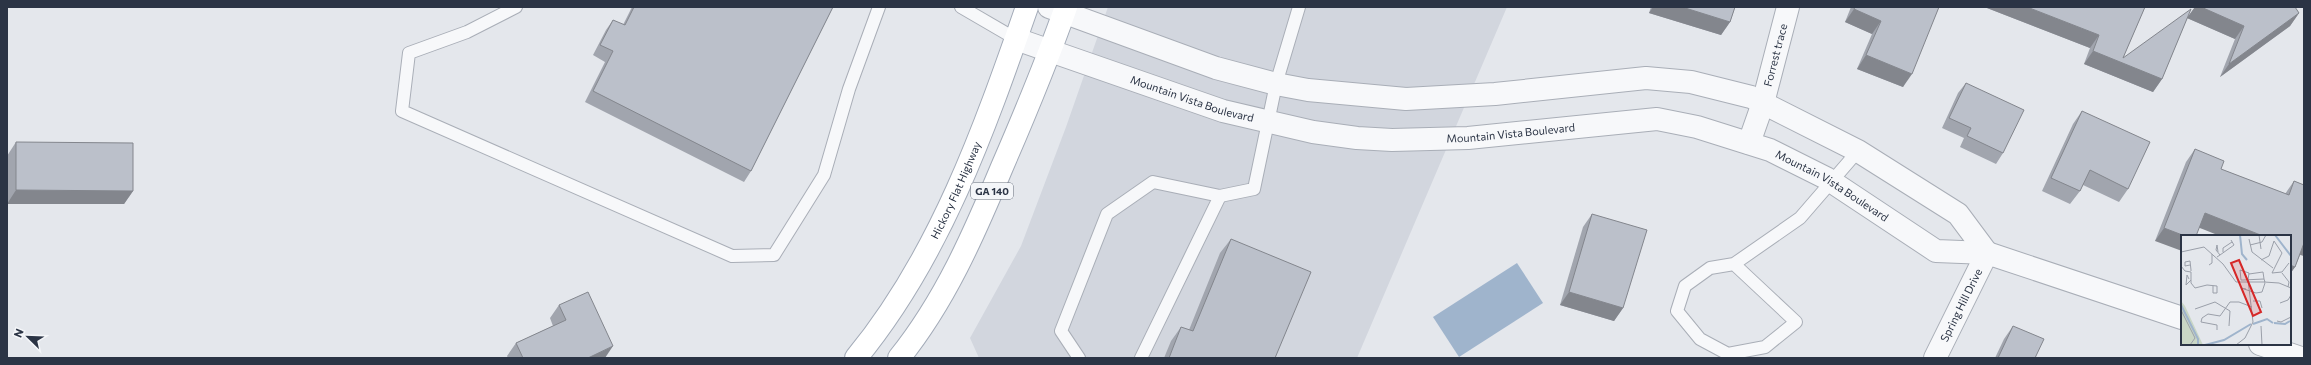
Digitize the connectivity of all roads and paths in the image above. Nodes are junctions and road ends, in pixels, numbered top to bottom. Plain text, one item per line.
1 (516, 7) edge
2 (879, 7) edge
3 (961, 7) edge
4 (1027, 7) edge
5 (1299, 7) edge
6 (1788, 7) edge
7 (1059, 9) edge
8 (1016, 39) junction
9 (1050, 51) junction
10 (1276, 84) junction
11 (1764, 103) junction
12 (1268, 123) junction
13 (1749, 143) junction
14 (1858, 151) junction
15 (1830, 180) junction
16 (1220, 196) junction
17 (1987, 252) junction
18 (1734, 264) junction
19 (2181, 318) edge
20 (2261, 349) edge
21 (856, 358) edge
22 (899, 358) edge
23 (1079, 358) edge
24 (1141, 358) edge
25 (1935, 358) edge
26 (2301, 358) edge

1 - 2 lane
3 - 8 lane
4 - 8 main road, Hickory Flat Highway / GA 140
5 - 10 lane
6 - 11 street, Forrest trace
7 - 9 main road, GA 140
7 - 10 street
8 - 9 street, Mountain Vista Boulevard
8 - 21 main road, Hickory Flat Highway / GA 140
9 - 12 street, Mountain Vista Boulevard
9 - 22 main road, GA 140
10 - 11 street
10 - 12 lane
11 - 13 street, Forrest trace
11 - 14 street
12 - 13 street, Mountain Vista Boulevard
12 - 16 lane
13 - 15 street, Mountain Vista Boulevard
14 - 15 lane
14 - 17 street
15 - 17 street, Mountain Vista Boulevard
15 - 18 lane
16 - 23 lane
16 - 24 lane
17 - 19 street, Mountain Vista Boulevard
17 - 25 street, Spring Hill Drive
18 - 18 lane
20 - 26 street

